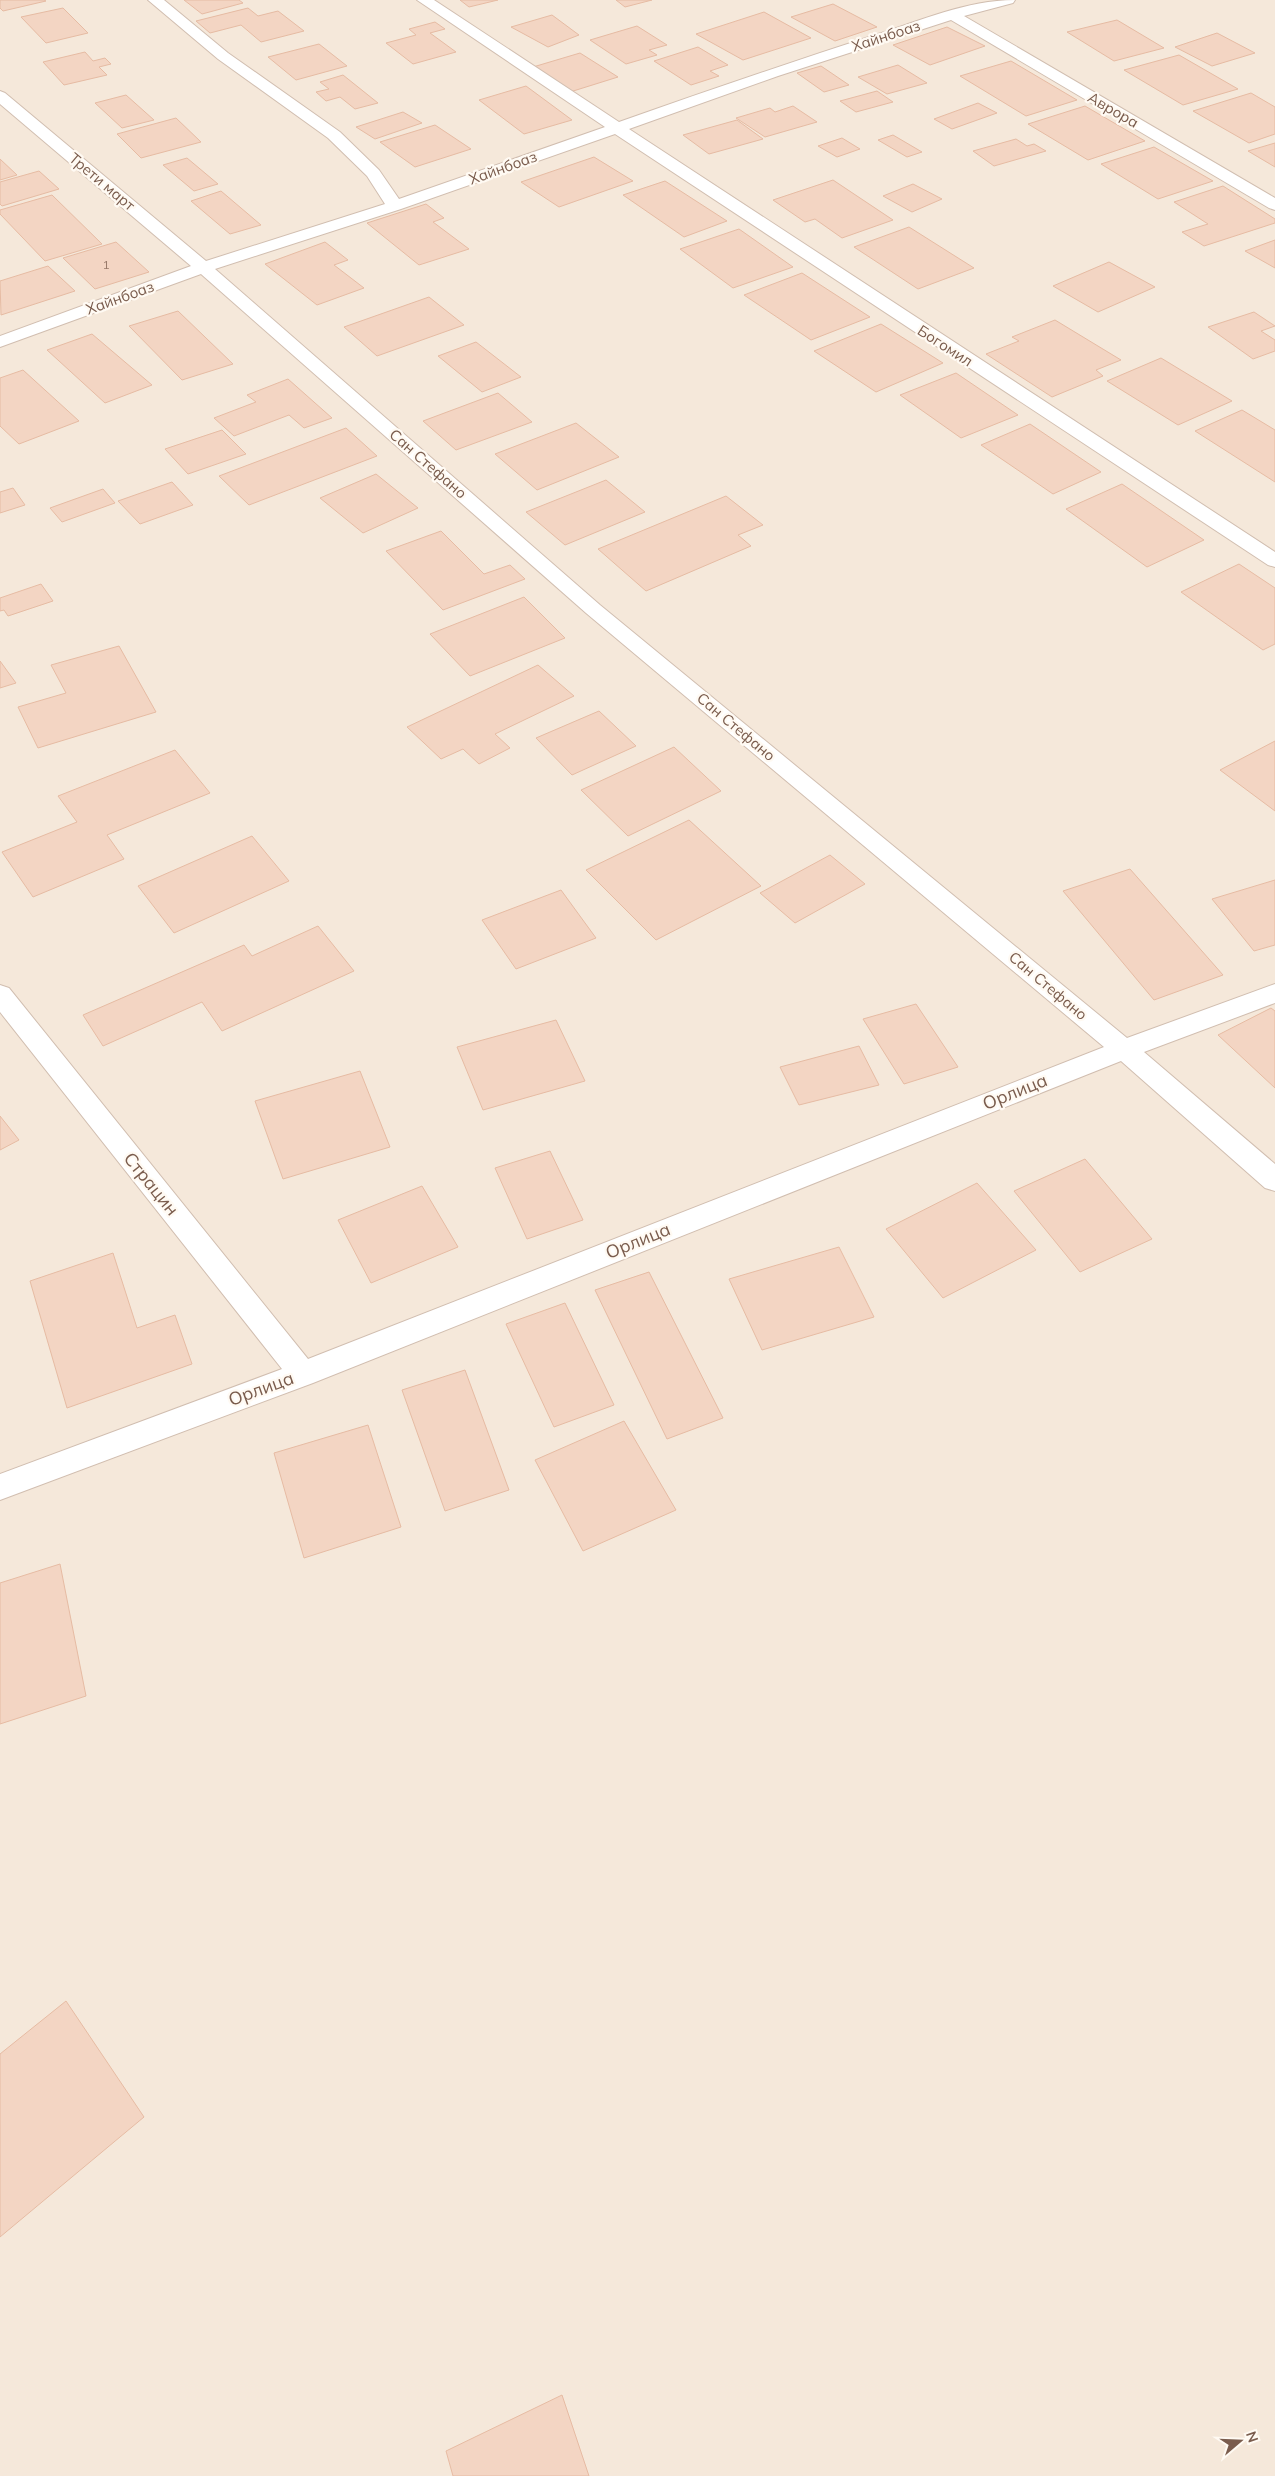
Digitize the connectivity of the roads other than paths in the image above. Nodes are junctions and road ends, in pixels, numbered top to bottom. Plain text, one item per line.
1 (156, 0) edge
2 (424, 0) edge
3 (1002, 1) edge
4 (952, 15) junction
5 (0, 96) edge
6 (616, 127) junction
7 (1275, 205) edge
8 (395, 206) junction
9 (203, 268) junction
10 (0, 342) edge
11 (1275, 561) edge
12 (1275, 993) edge
13 (0, 994) edge
14 (1124, 1049) junction
15 (1275, 1180) edge
16 (303, 1374) junction
17 (0, 1486) edge

1 - 8 street
2 - 6 street, Богомил
3 - 4 street, Хайнбоаз
4 - 6 street, Хайнбоаз
4 - 7 street, Аврора
5 - 9 street, Трети март
6 - 8 street, Хайнбоаз
6 - 11 street, Богомил
8 - 9 street, Хайнбоаз
9 - 10 street, Хайнбоаз
9 - 14 street, Сан Стефано
12 - 14 street, Орлица
13 - 16 street, Страцин
14 - 15 street, Сан Стефано
14 - 16 street, Орлица
16 - 17 street, Орлица

